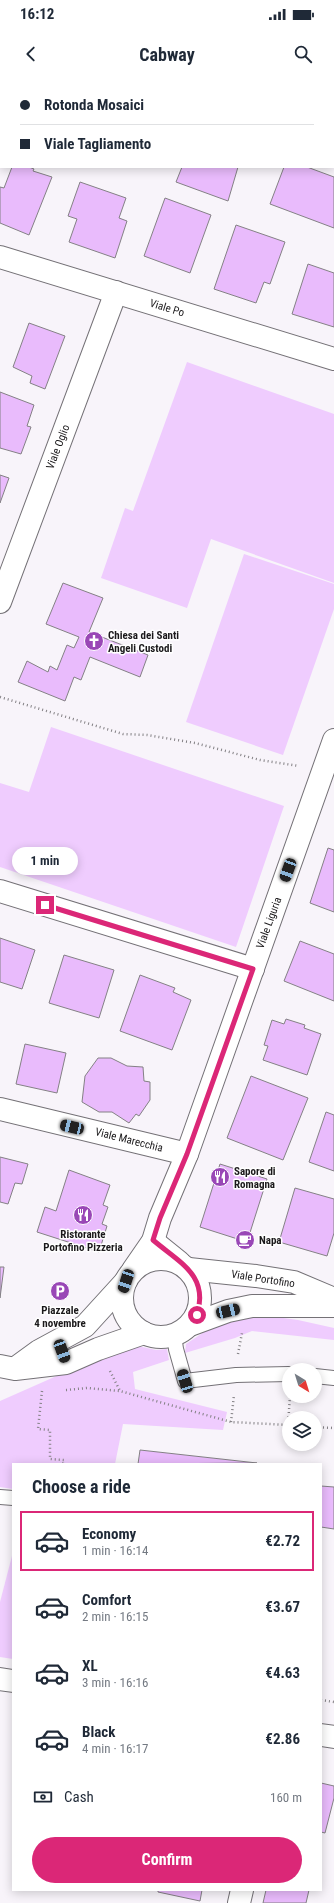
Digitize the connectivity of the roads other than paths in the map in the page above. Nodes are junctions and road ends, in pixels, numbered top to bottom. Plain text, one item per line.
1 (0, 257) edge
2 (116, 292) junction
3 (334, 359) edge
4 (0, 602) edge
5 (334, 740) edge
6 (0, 891) edge
7 (253, 969) junction
8 (0, 1109) edge
9 (187, 1154) junction
10 (153, 1240) junction
11 (184, 1266) junction
12 (129, 1275) junction
13 (334, 1299) edge
14 (334, 1306) edge
15 (182, 1330) junction
16 (144, 1333) junction
17 (56, 1335) junction
18 (66, 1363) junction
19 (7, 1368) edge
20 (282, 1374) edge
21 (322, 1377) edge
22 (334, 1378) edge
23 (0, 1497) edge
24 (12, 1498) edge
25 (0, 1679) edge
26 (12, 1681) edge
27 (322, 1735) edge
28 (334, 1737) edge
29 (242, 1891) edge
30 (238, 1903) edge

1 - 2 street, Viale Po
2 - 3 street, Viale Po
2 - 4 street, Viale Oglio
5 - 7 street, Viale Liguria
6 - 7 street
7 - 9 street, Viale Liguria
8 - 9 street, Viale Marecchia
9 - 10 street, Viale Liguria
10 - 11 street
10 - 12 street, Viale Liguria
11 - 12 street
11 - 13 street, Viale Portofino
11 - 15 street
12 - 16 street
12 - 17 street
14 - 15 street, Viale Portofino
15 - 16 street
15 - 20 lane
16 - 18 street
17 - 18 lane
17 - 19 street
18 - 19 street
21 - 22 lane
23 - 24 lane
25 - 26 street
27 - 28 street
29 - 30 street

